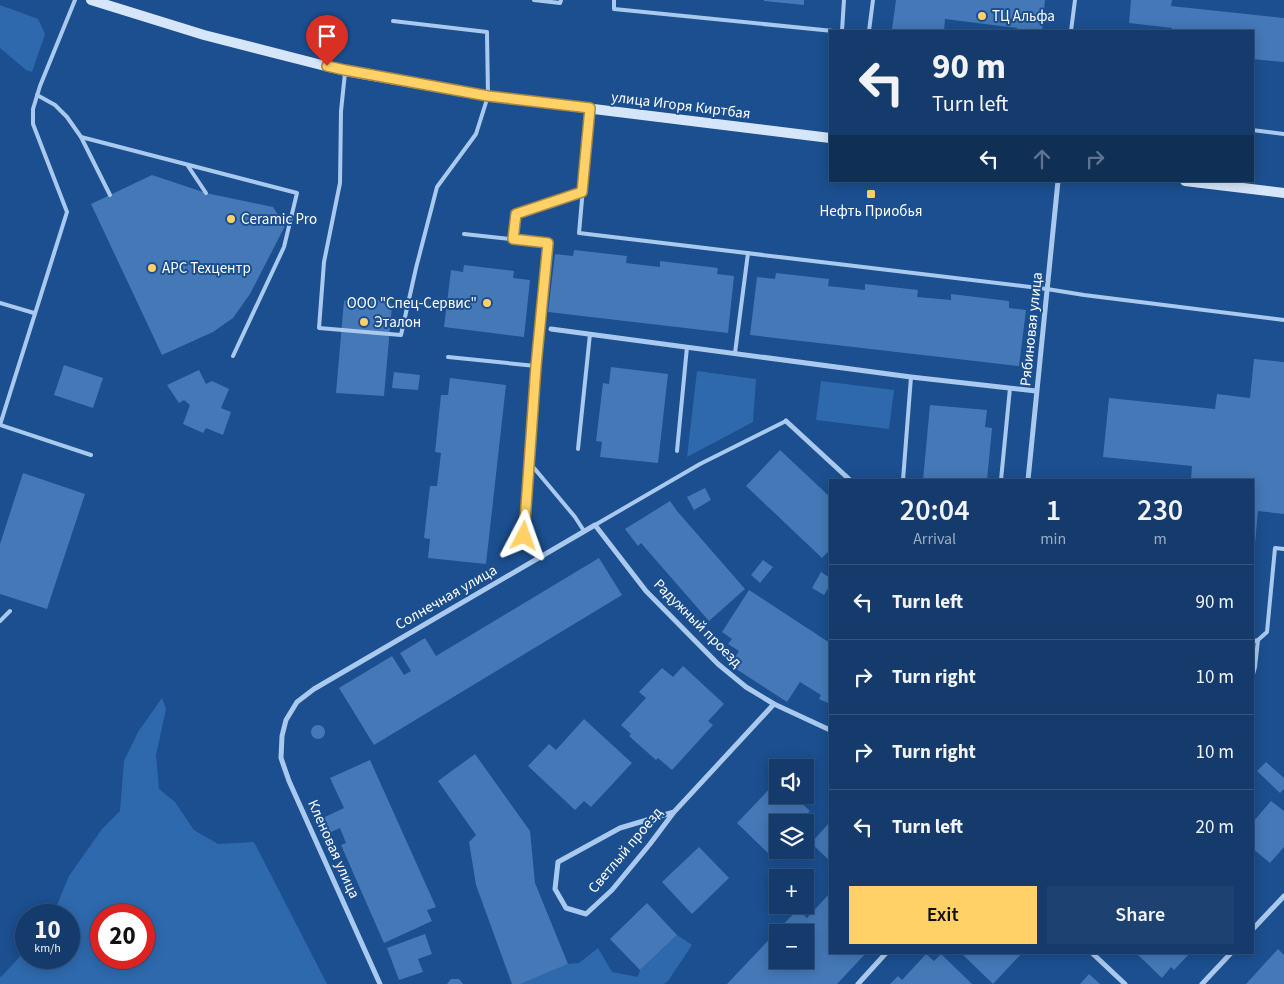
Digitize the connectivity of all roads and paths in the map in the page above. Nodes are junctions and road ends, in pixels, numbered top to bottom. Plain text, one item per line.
1 (75, 0) edge
2 (91, 0) edge
3 (534, 0) edge
4 (561, 0) edge
5 (614, 0) edge
6 (844, 0) edge
7 (873, 0) edge
8 (1075, 0) edge
9 (393, 21) dead end
10 (842, 30) edge
11 (869, 30) edge
12 (1071, 30) edge
13 (829, 31) edge
14 (345, 70) junction
15 (37, 95) junction
16 (488, 96) junction
17 (590, 108) junction
18 (1254, 130) edge
19 (1284, 134) edge
20 (81, 137) junction
21 (829, 138) edge
22 (188, 166) junction
23 (1058, 182) edge
24 (1193, 182) edge
25 (582, 192) junction
26 (206, 193) dead end
27 (1284, 193) edge
28 (110, 195) dead end
29 (464, 234) dead end
30 (513, 239) junction
31 (748, 253) junction
32 (1047, 289) junction
33 (0, 303) edge
34 (34, 313) junction
35 (1284, 320) edge
36 (551, 329) dead end
37 (590, 334) junction
38 (687, 347) junction
39 (736, 354) junction
40 (233, 356) dead end
41 (448, 357) dead end
42 (536, 366) junction
43 (912, 376) junction
44 (1010, 388) junction
45 (1036, 391) junction
46 (786, 421) joint
47 (0, 425) edge
48 (578, 450) dead end
49 (677, 451) dead end
50 (91, 455) dead end
51 (529, 462) junction
52 (849, 479) edge
53 (903, 479) edge
54 (1001, 479) edge
55 (1028, 479) edge
56 (595, 524) junction
57 (584, 531) junction
58 (524, 536) dead end
59 (1284, 549) edge
60 (10, 611) dead end
61 (0, 621) edge
62 (1258, 640) junction
63 (1254, 641) edge
64 (1254, 672) edge
65 (774, 704) junction
66 (286, 720) joint
67 (829, 730) edge
68 (674, 812) junction
69 (1284, 896) edge
70 (1254, 928) edge
71 (885, 954) edge
72 (1093, 954) edge
73 (1230, 954) edge
74 (380, 984) edge
75 (858, 984) edge
76 (1125, 984) edge
77 (1202, 984) edge

1 - 15 lane
2 - 14 main road, улица Игоря Киртбая
3 - 4 lane
5 - 13 lane
6 - 10 lane
7 - 11 lane
8 - 12 lane
9 - 16 lane
14 - 16 main road, улица Игоря Киртбая
14 - 16 lane
15 - 20 lane
15 - 34 lane
16 - 17 main road, улица Игоря Киртбая
17 - 21 main road, улица Игоря Киртбая
17 - 25 lane
18 - 19 lane
20 - 22 lane
20 - 28 lane
22 - 26 lane
22 - 40 lane
23 - 32 street, Рябиновая улица
24 - 27 main road
25 - 30 lane
25 - 31 lane
29 - 30 lane
30 - 42 lane
31 - 32 lane
31 - 39 lane
32 - 35 lane
32 - 45 street, Рябиновая улица
33 - 34 lane
34 - 47 lane
36 - 37 street
37 - 38 street
37 - 48 lane
38 - 39 street
38 - 49 lane
39 - 43 street
41 - 42 lane
42 - 51 lane
43 - 44 street
43 - 53 lane
44 - 45 street
44 - 54 lane
45 - 55 street, Рябиновая улица
46 - 52 street
46 - 56 lane, Солнечная улица
47 - 50 lane
51 - 57 lane
51 - 58 lane
56 - 57 street, Солнечная улица
56 - 65 street, Радужный проезд
57 - 66 street, Солнечная улица
59 - 62 lane
60 - 61 lane
62 - 63 lane
62 - 64 lane
65 - 67 street, Радужный проезд
65 - 68 street, Светлый проезд
66 - 74 street, Кленовая улица
68 - 68 street, Светлый проезд
69 - 70 street
71 - 75 street
72 - 76 street
73 - 77 street

